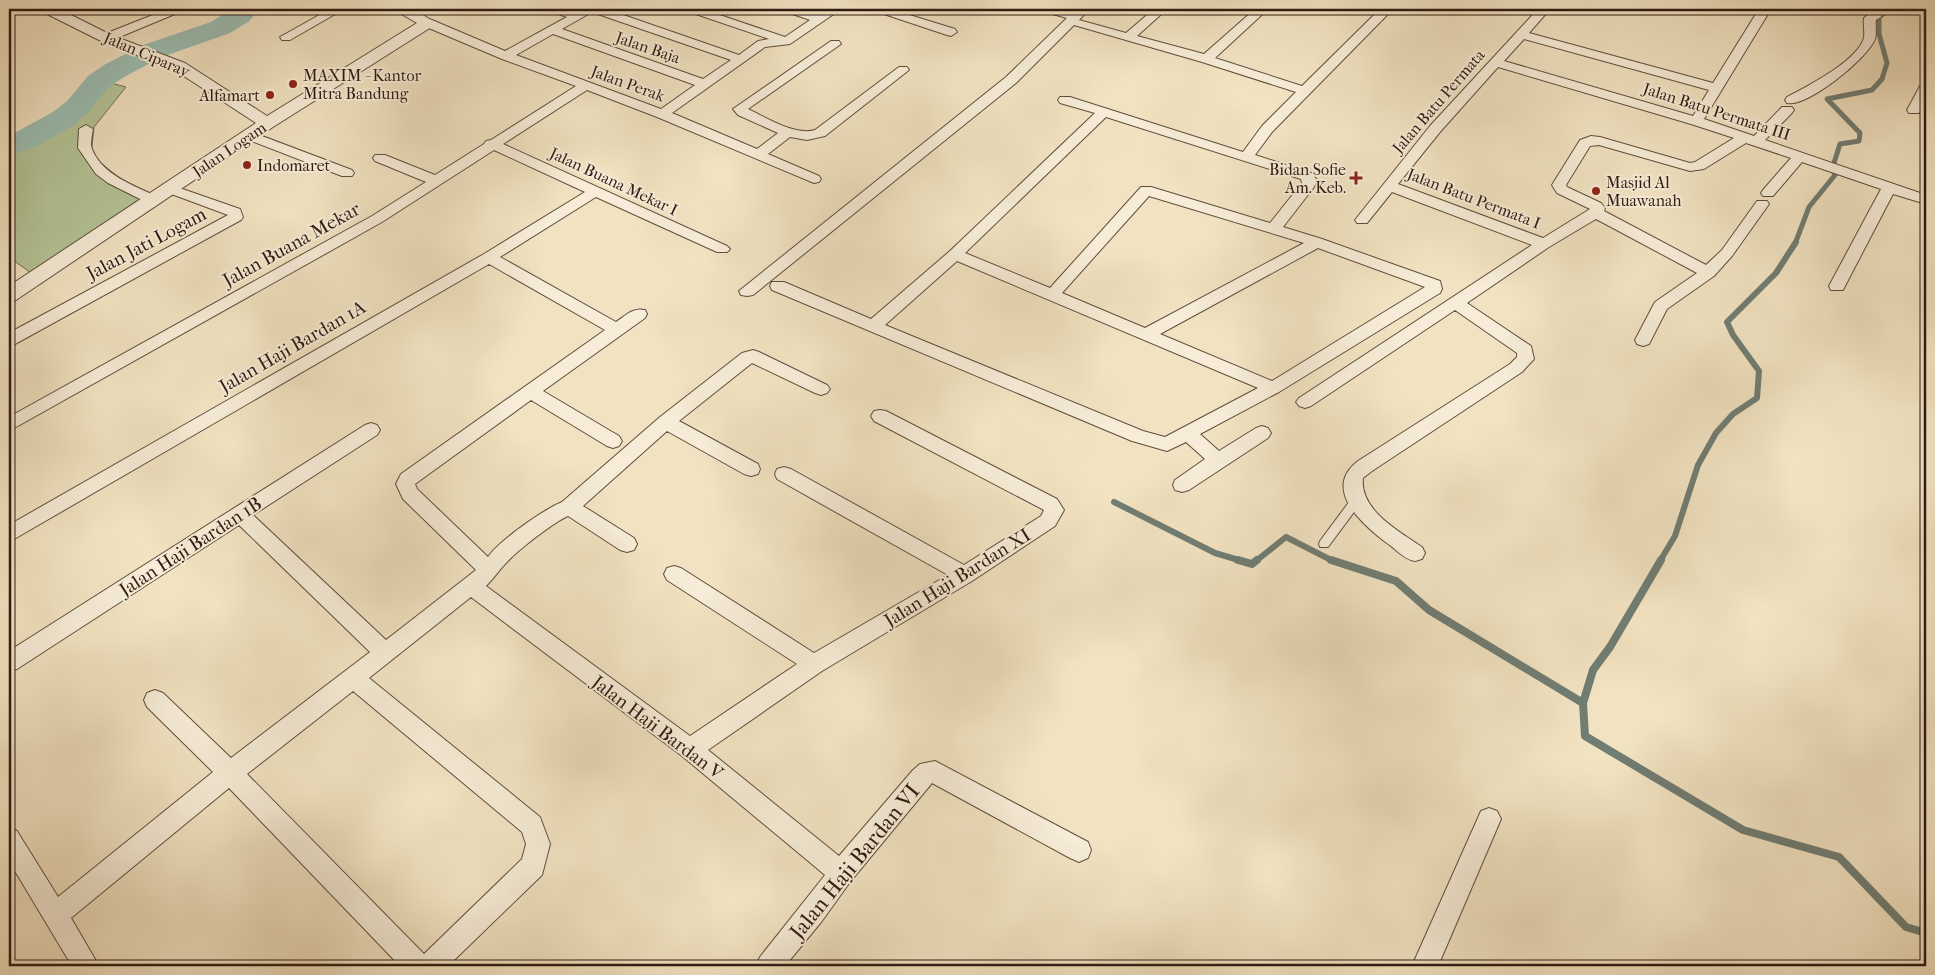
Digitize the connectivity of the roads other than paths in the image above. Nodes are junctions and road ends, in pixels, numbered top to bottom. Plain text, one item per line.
1 (48, 9) edge
2 (178, 9) edge
3 (338, 9) edge
4 (403, 9) edge
5 (554, 9) edge
6 (589, 9) edge
7 (595, 9) edge
8 (692, 9) edge
9 (788, 9) edge
10 (835, 9) edge
11 (879, 9) edge
12 (1046, 9) edge
13 (1161, 9) edge
14 (1262, 9) edge
15 (1387, 9) edge
16 (1544, 9) edge
17 (1765, 9) edge
18 (1866, 9) edge
19 (576, 16) junction
20 (1076, 16) edge
21 (820, 19) junction
22 (428, 23) junction
23 (552, 30) junction
24 (951, 32) dead end
25 (1520, 34) junction
26 (773, 36) junction
27 (1128, 37) junction
28 (106, 38) junction
29 (286, 38) dead end
30 (786, 41) junction
31 (762, 44) junction
32 (835, 44) dead end
33 (506, 56) junction
34 (739, 59) junction
35 (1206, 59) junction
36 (1494, 62) junction
37 (903, 70) dead end
38 (705, 84) junction
39 (585, 86) junction
40 (1926, 86) edge
41 (1716, 88) junction
42 (1305, 91) junction
43 (1065, 100) dead end
44 (1914, 110) dead end
45 (1104, 112) junction
46 (662, 114) junction
47 (1696, 121) junction
48 (267, 123) junction
49 (86, 129) dead end
50 (789, 131) junction
51 (249, 135) junction
52 (1750, 140) junction
53 (491, 144) junction
54 (758, 154) junction
55 (1246, 156) junction
56 (1800, 157) junction
57 (380, 158) dead end
58 (347, 173) dead end
59 (814, 179) dead end
60 (437, 181) junction
61 (1390, 186) junction
62 (171, 188) junction
63 (1889, 188) junction
64 (595, 192) junction
65 (152, 200) junction
66 (1926, 200) edge
67 (1596, 213) junction
68 (1362, 220) dead end
69 (1274, 228) junction
70 (1317, 242) junction
71 (1544, 244) junction
72 (722, 249) dead end
73 (955, 254) junction
74 (489, 256) junction
75 (1708, 272) junction
76 (778, 286) dead end
77 (1837, 286) dead end
78 (747, 291) dead end
79 (9, 295) edge
80 (1052, 295) junction
81 (1456, 302) junction
82 (639, 314) dead end
83 (873, 326) junction
84 (616, 329) junction
85 (1146, 334) junction
86 (9, 340) edge
87 (1643, 340) dead end
88 (1273, 388) junction
89 (821, 389) dead end
90 (530, 391) junction
91 (1306, 402) dead end
92 (880, 416) dead end
93 (666, 422) junction
94 (9, 425) edge
95 (371, 430) dead end
96 (1262, 433) dead end
97 (1188, 434) junction
98 (613, 441) dead end
99 (1218, 460) junction
100 (751, 469) dead end
101 (784, 474) dead end
102 (1182, 485) dead end
103 (1356, 501) junction
104 (570, 508) junction
105 (240, 514) junction
106 (9, 534) edge
107 (627, 544) dead end
108 (1324, 544) dead end
109 (1415, 553) dead end
110 (489, 571) junction
111 (674, 574) dead end
112 (965, 574) junction
113 (471, 586) junction
114 (384, 652) junction
115 (9, 662) edge
116 (814, 664) junction
117 (352, 677) junction
118 (155, 700) dead end
119 (690, 749) junction
120 (230, 773) junction
121 (1488, 819) dead end
122 (10, 844) edge
123 (1079, 850) dead end
124 (841, 873) junction
125 (56, 914) junction
126 (86, 966) edge
127 (418, 966) edge
128 (430, 966) edge
129 (769, 966) edge
130 (1425, 966) edge

1 - 28 street, Jalan Ciparay
2 - 28 street
3 - 29 street
4 - 22 street
5 - 19 street
6 - 19 street
7 - 34 street
8 - 26 street
9 - 21 street
10 - 21 street
11 - 24 street
12 - 20 street
13 - 27 street
14 - 35 street
15 - 42 street
16 - 25 street, Jalan Batu Permata
17 - 41 street
18 - 52 street
19 - 23 street
20 - 27 street
20 - 78 street
21 - 30 street
22 - 33 street, Jalan Perak
22 - 48 street, Jalan Logam
23 - 33 street
23 - 38 street, Jalan Baja
25 - 36 street, Jalan Batu Permata
25 - 41 street
26 - 30 street
26 - 31 street
27 - 35 street
28 - 48 street, Jalan Ciparay
30 - 31 street
31 - 34 street
32 - 50 street
33 - 39 street, Jalan Perak
34 - 38 street
35 - 42 street
36 - 47 street, Jalan Batu Permata III
36 - 61 street, Jalan Batu Permata
37 - 50 street
38 - 46 street
39 - 46 street, Jalan Perak
39 - 53 street, Jalan Buana Mekar
40 - 44 street
41 - 47 street
42 - 55 street
43 - 45 street
45 - 55 street
45 - 73 street
46 - 54 street, Jalan Perak
47 - 52 street, Jalan Batu Permata III
48 - 51 street, Jalan Logam
49 - 65 street
50 - 54 street
51 - 58 street
51 - 62 street, Jalan Logam
52 - 56 street, Jalan Batu Permata III
52 - 67 street
53 - 60 street, Jalan Buana Mekar
53 - 64 street, Jalan Buana Mekar I
54 - 59 street, Jalan Perak
55 - 69 street
56 - 63 street, Jalan Batu Permata III
56 - 75 street
57 - 60 street
60 - 94 street, Jalan Buana Mekar
61 - 68 street, Jalan Batu Permata
61 - 71 street, Jalan Batu Permata I
62 - 65 street, Jalan Logam
62 - 86 street, Jalan Jati Logam
63 - 66 street, Jalan Batu Permata III
63 - 77 street
64 - 72 street, Jalan Buana Mekar I
64 - 74 street, Jalan Haji Bardan 1A
65 - 79 street, Jalan Logam
67 - 71 street
67 - 75 street
69 - 70 street
69 - 80 street
70 - 85 street
70 - 88 street
71 - 81 street
73 - 80 street
73 - 83 street
74 - 84 street
74 - 106 street, Jalan Haji Bardan 1A
75 - 87 street
76 - 83 street
80 - 85 street
81 - 91 street
81 - 103 street
82 - 84 street
83 - 97 street
84 - 90 street
85 - 88 street
88 - 97 street
89 - 93 street
90 - 98 street
90 - 110 street
92 - 112 street, Jalan Haji Bardan XI
93 - 100 street
93 - 104 street
95 - 105 street, Jalan Haji Bardan 1B
96 - 99 street
97 - 99 street
99 - 102 street
101 - 112 street
103 - 108 lane
103 - 109 street
104 - 107 street
104 - 110 street
105 - 114 street
105 - 115 street, Jalan Haji Bardan 1B
110 - 113 street
111 - 116 street
112 - 116 street, Jalan Haji Bardan XI
113 - 114 street
113 - 119 street, Jalan Haji Bardan V
114 - 117 street
116 - 119 street, Jalan Haji Bardan XI
117 - 120 street
117 - 128 street
118 - 120 street
119 - 124 street, Jalan Haji Bardan V
120 - 125 street
120 - 127 street
121 - 130 street
122 - 125 street
123 - 124 street, Jalan Haji Bardan VI
124 - 129 street, Jalan Haji Bardan VI
125 - 126 street

